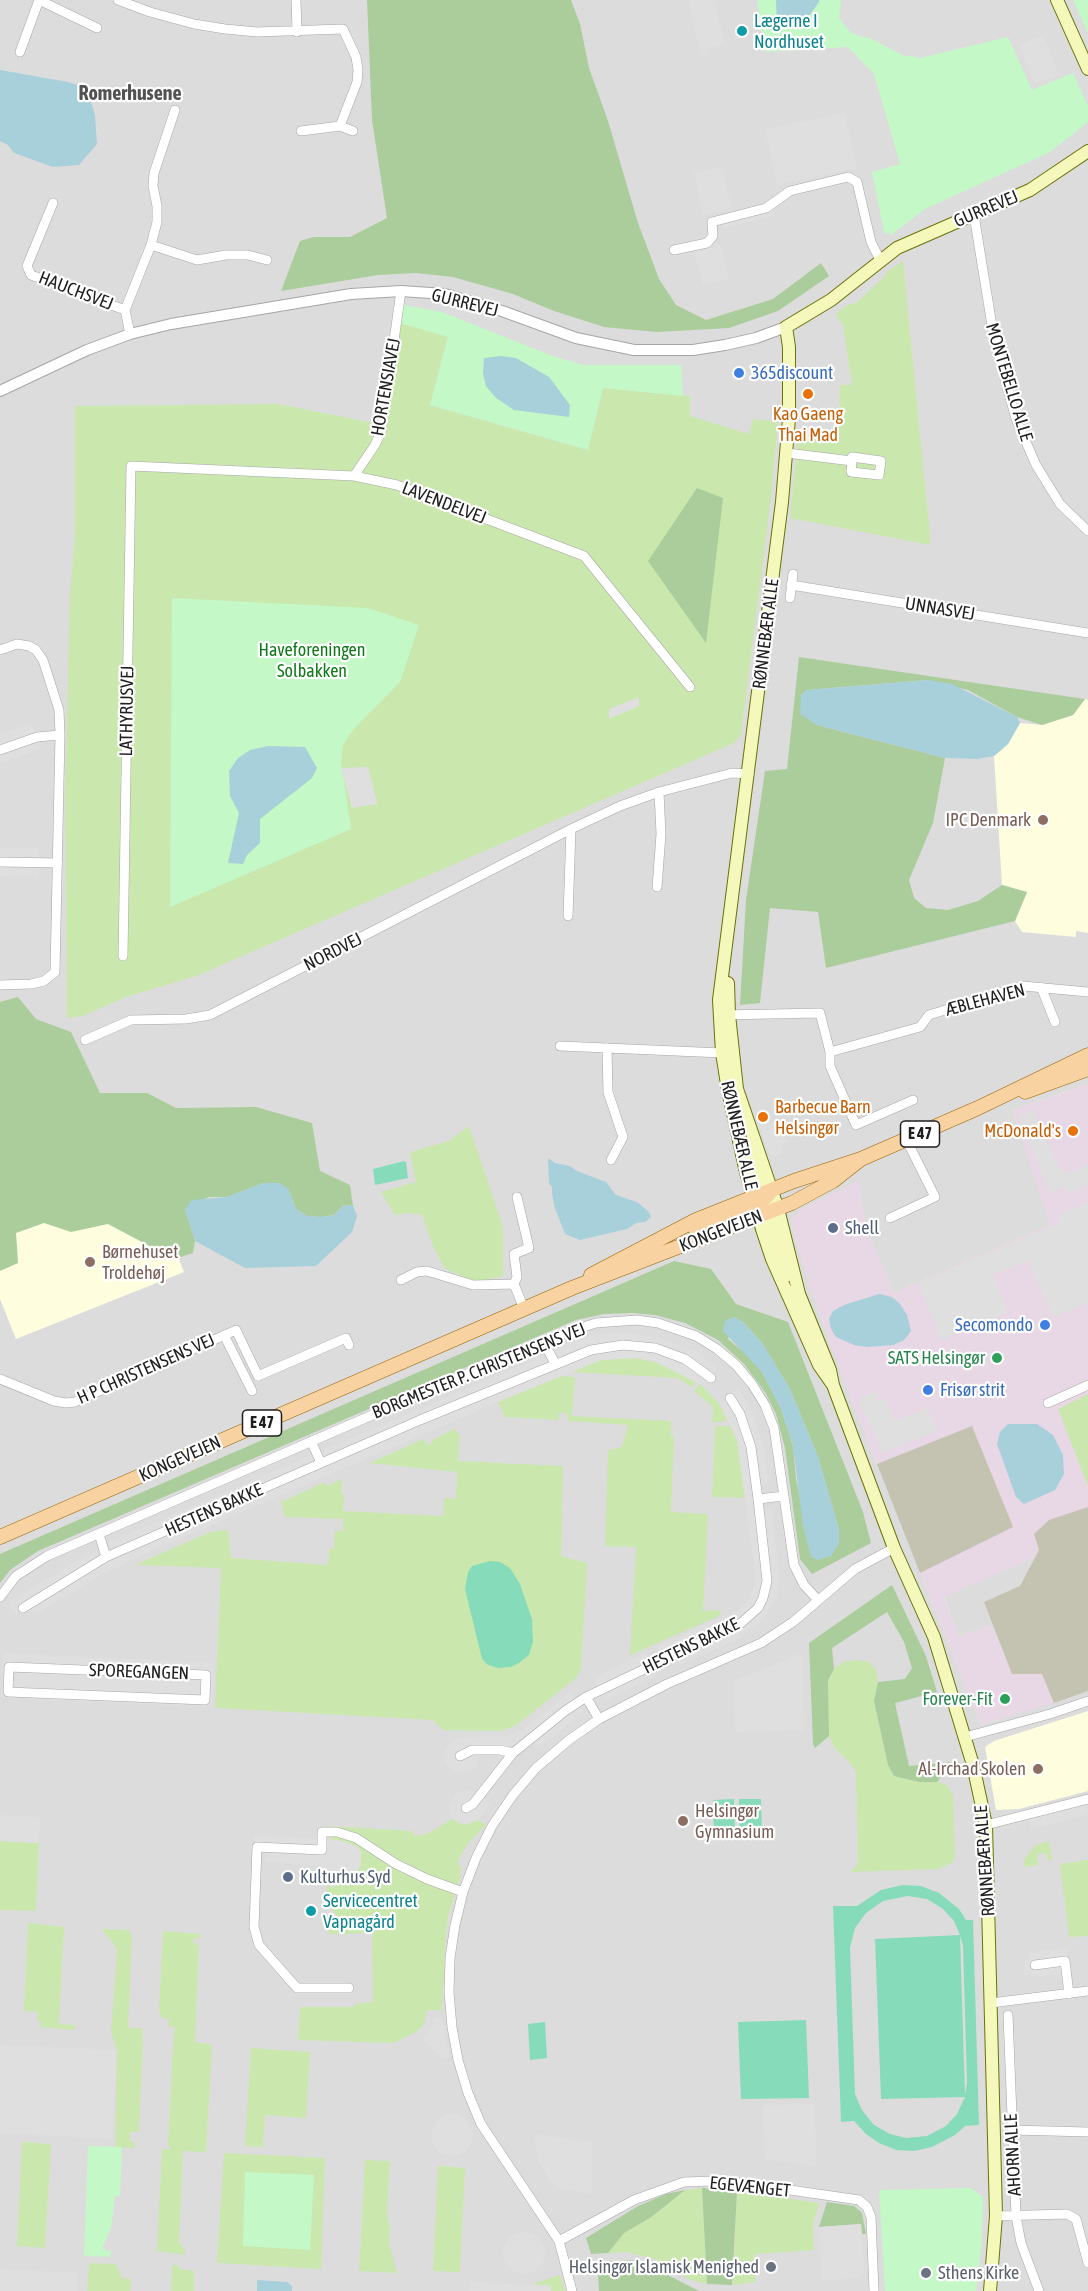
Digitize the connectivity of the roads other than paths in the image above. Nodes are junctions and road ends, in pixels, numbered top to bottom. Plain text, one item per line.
1 (39, 0) edge
2 (118, 0) edge
3 (296, 0) edge
4 (1057, 0) edge
5 (97, 28) dead end
6 (297, 32) junction
7 (20, 52) dead end
8 (1088, 69) edge
9 (176, 110) dead end
10 (340, 126) junction
11 (301, 131) dead end
12 (353, 131) dead end
13 (1088, 151) edge
14 (53, 203) dead end
15 (974, 214) junction
16 (151, 245) junction
17 (674, 250) dead end
18 (267, 260) dead end
19 (880, 260) junction
20 (401, 291) junction
21 (125, 310) junction
22 (786, 327) junction
23 (130, 334) junction
24 (0, 392) edge
25 (787, 453) junction
26 (852, 461) dead end
27 (131, 466) joint
28 (354, 476) junction
29 (1088, 531) edge
30 (793, 574) dead end
31 (791, 585) junction
32 (790, 598) dead end
33 (1088, 633) edge
34 (0, 650) edge
35 (690, 687) dead end
36 (60, 735) junction
37 (0, 750) edge
38 (749, 774) junction
39 (659, 792) junction
40 (571, 829) junction
41 (0, 862) edge
42 (58, 863) junction
43 (657, 887) dead end
44 (568, 916) dead end
45 (123, 956) dead end
46 (0, 985) edge
47 (1041, 987) junction
48 (1088, 992) edge
49 (724, 1015) junction
50 (1055, 1022) dead end
51 (85, 1040) dead end
52 (560, 1047) dead end
53 (607, 1048) junction
54 (830, 1052) junction
55 (722, 1053) junction
56 (1088, 1055) edge
57 (1088, 1069) edge
58 (912, 1100) dead end
59 (978, 1108) junction
60 (906, 1139) junction
61 (611, 1160) dead end
62 (858, 1163) junction
63 (517, 1197) dead end
64 (765, 1203) junction
65 (890, 1218) dead end
66 (401, 1280) dead end
67 (514, 1284) junction
68 (572, 1288) junction
69 (524, 1309) junction
70 (224, 1335) junction
71 (543, 1341) junction
72 (349, 1345) dead end
73 (555, 1363) junction
74 (711, 1378) dead end
75 (0, 1379) edge
76 (833, 1385) junction
77 (1088, 1385) edge
78 (252, 1391) dead end
79 (730, 1398) dead end
80 (1048, 1403) dead end
81 (311, 1442) junction
82 (321, 1463) junction
83 (784, 1496) junction
84 (758, 1499) junction
85 (99, 1534) junction
86 (0, 1537) edge
87 (894, 1548) junction
88 (106, 1557) junction
89 (0, 1597) edge
90 (818, 1600) junction
91 (23, 1608) dead end
92 (4, 1687) edge
93 (586, 1697) junction
94 (1088, 1701) edge
95 (600, 1719) junction
96 (965, 1737) junction
97 (513, 1753) junction
98 (460, 1756) dead end
99 (1088, 1799) edge
100 (466, 1808) dead end
101 (986, 1825) junction
102 (463, 1892) junction
103 (1035, 1965) dead end
104 (349, 1988) dead end
105 (1088, 1991) edge
106 (1069, 1994) junction
107 (991, 2003) junction
108 (1008, 2016) dead end
109 (1012, 2130) junction
110 (1088, 2132) edge
111 (996, 2216) junction
112 (1016, 2216) junction
113 (559, 2241) junction
114 (1088, 2263) edge
115 (572, 2291) edge
116 (874, 2291) edge
117 (990, 2291) edge
118 (1039, 2291) edge

1 - 5 street
1 - 7 street
2 - 6 street
3 - 6 street
4 - 8 main road
6 - 10 street
9 - 16 street
10 - 11 street
10 - 12 street
13 - 15 main road, GURREVEJ
14 - 21 street, HAUCHSVEJ
15 - 19 main road, GURREVEJ
15 - 29 street, MONTEBELLO ALLE
16 - 18 street
16 - 21 street
17 - 19 street
19 - 22 main road, GURREVEJ
20 - 22 street, GURREVEJ
20 - 23 street, GURREVEJ
20 - 28 street, HORTENSIAVEJ
21 - 23 street
22 - 25 main road, RØNNEBÆR ALLE
23 - 24 street, GURREVEJ
25 - 26 street
25 - 38 main road, RØNNEBÆR ALLE
27 - 28 street, LAVENDELVEJ
27 - 45 street, LATHYRUSVEJ
28 - 35 street, LAVENDELVEJ
30 - 31 street
31 - 32 street
31 - 33 street, UNNASVEJ
34 - 36 street
36 - 37 street
36 - 42 street
38 - 39 street, NORDVEJ
38 - 49 main road, RØNNEBÆR ALLE
39 - 40 street, NORDVEJ
39 - 43 street
40 - 44 street
40 - 51 street, NORDVEJ
41 - 42 street
42 - 46 street
47 - 48 street, ÆBLEHAVEN
47 - 50 street, ÆBLEHAVEN
47 - 54 street, ÆBLEHAVEN
49 - 54 street
49 - 55 main road, RØNNEBÆR ALLE
49 - 64 main road, RØNNEBÆR ALLE
52 - 53 street
53 - 55 street
53 - 61 street
54 - 58 street
55 - 64 main road, RØNNEBÆR ALLE
56 - 59 main road, KONGEVEJEN / E 47
57 - 59 main road, KONGEVEJEN / E 47
59 - 60 main road, KONGEVEJEN / E 47
60 - 62 main road, KONGEVEJEN / E 47
60 - 65 street
62 - 64 main road, KONGEVEJEN / E 47
62 - 64 main road, KONGEVEJEN / E 47
63 - 67 street
64 - 68 main road, KONGEVEJEN / E 47
64 - 68 main road, KONGEVEJEN / E 47
64 - 76 main road, RØNNEBÆR ALLE
64 - 76 main road, RØNNEBÆR ALLE
66 - 67 street
67 - 69 street
68 - 69 main road, KONGEVEJEN / E 47
69 - 86 main road, KONGEVEJEN / E 47
70 - 72 street, H P CHRISTENSENS VEJ
70 - 75 street, H P CHRISTENSENS VEJ
70 - 78 street, H P CHRISTENSENS VEJ
71 - 73 street
71 - 81 street, BORGMESTER P. CHRISTENSENS VEJ
71 - 83 street, BORGMESTER P. CHRISTENSENS VEJ
73 - 74 street, HESTENS BAKKE
73 - 82 street, HESTENS BAKKE
76 - 87 main road, RØNNEBÆR ALLE
77 - 80 street
79 - 84 street, HESTENS BAKKE
81 - 82 street
81 - 85 street, BORGMESTER P. CHRISTENSENS VEJ
82 - 88 street, HESTENS BAKKE
83 - 84 street
83 - 90 street, BORGMESTER P. CHRISTENSENS VEJ
84 - 93 street, HESTENS BAKKE
85 - 88 street
85 - 89 street, BORGMESTER P. CHRISTENSENS VEJ
87 - 90 street
87 - 96 main road, RØNNEBÆR ALLE
88 - 91 street, HESTENS BAKKE
90 - 95 street
92 - 92 street, SPOREGANGEN
93 - 95 street
93 - 97 street, HESTENS BAKKE
94 - 96 street
95 - 102 street
96 - 101 main road, RØNNEBÆR ALLE
97 - 98 street
97 - 100 street, HESTENS BAKKE
99 - 101 street
101 - 107 main road, RØNNEBÆR ALLE
102 - 104 street
102 - 113 street
103 - 106 street
105 - 106 street
106 - 107 street
107 - 111 main road, RØNNEBÆR ALLE
108 - 109 street, AHORN ALLE
109 - 110 street
109 - 112 street, AHORN ALLE
111 - 112 street
111 - 117 main road, RØNNEBÆR ALLE
112 - 114 street
112 - 118 street, AHORN ALLE
113 - 115 street
113 - 116 street, EGEVÆNGET

